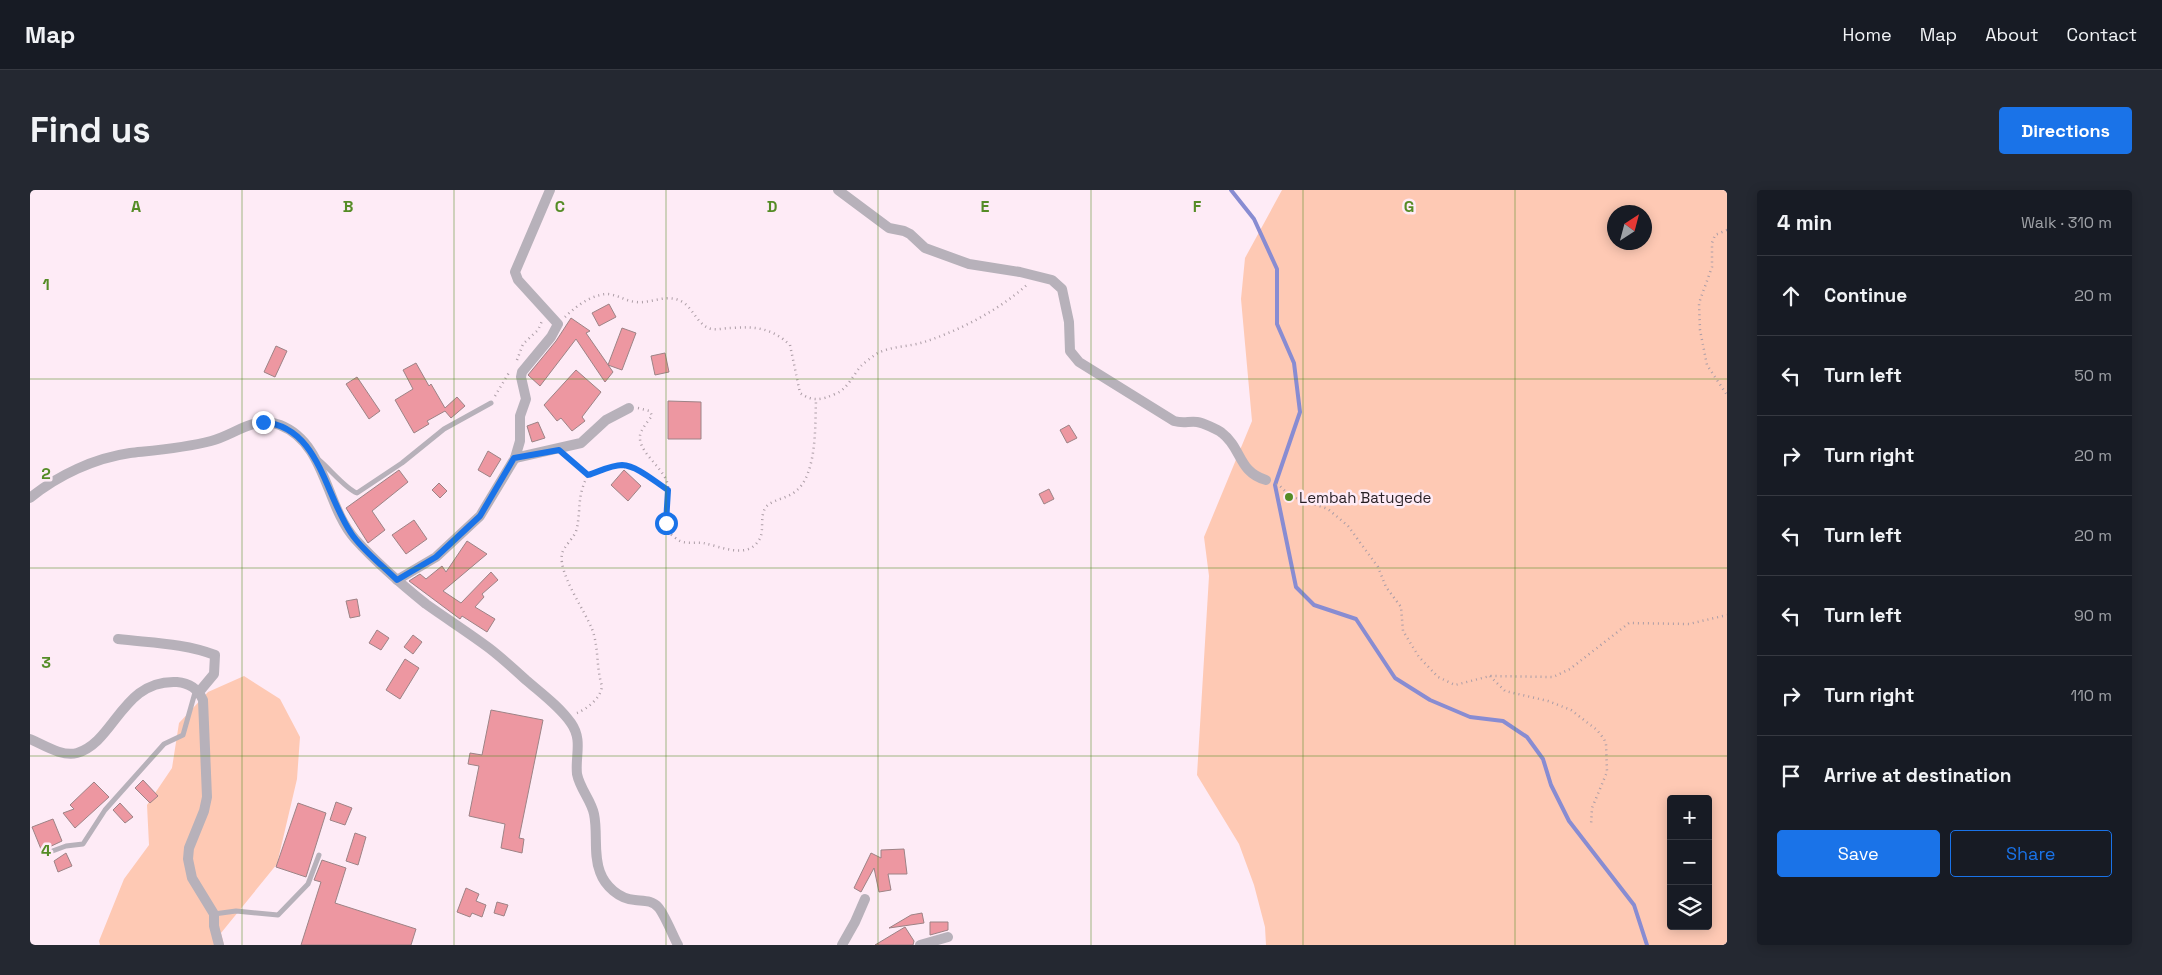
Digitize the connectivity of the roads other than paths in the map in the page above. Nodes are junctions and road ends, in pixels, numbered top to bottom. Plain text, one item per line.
1 (550, 190) edge
2 (838, 190) edge
3 (491, 403) dead end
4 (629, 408) road end
5 (313, 455) junction
6 (514, 458) junction
7 (1266, 480) dead end
8 (30, 498) edge
9 (397, 580) junction
10 (118, 639) dead end
11 (198, 690) junction
12 (30, 739) edge
13 (47, 853) dead end
14 (319, 856) dead end
15 (864, 899) dead end
16 (214, 914) junction
17 (948, 937) dead end
18 (218, 945) edge
19 (678, 945) edge
20 (842, 945) edge
21 (920, 945) edge

1 - 6 street
2 - 7 street
3 - 5 lane
4 - 6 street
5 - 8 street
5 - 9 street
6 - 9 street
9 - 19 street
10 - 11 street
11 - 12 street
11 - 13 lane
11 - 16 street
14 - 16 lane
15 - 20 street
16 - 18 street
17 - 21 street

